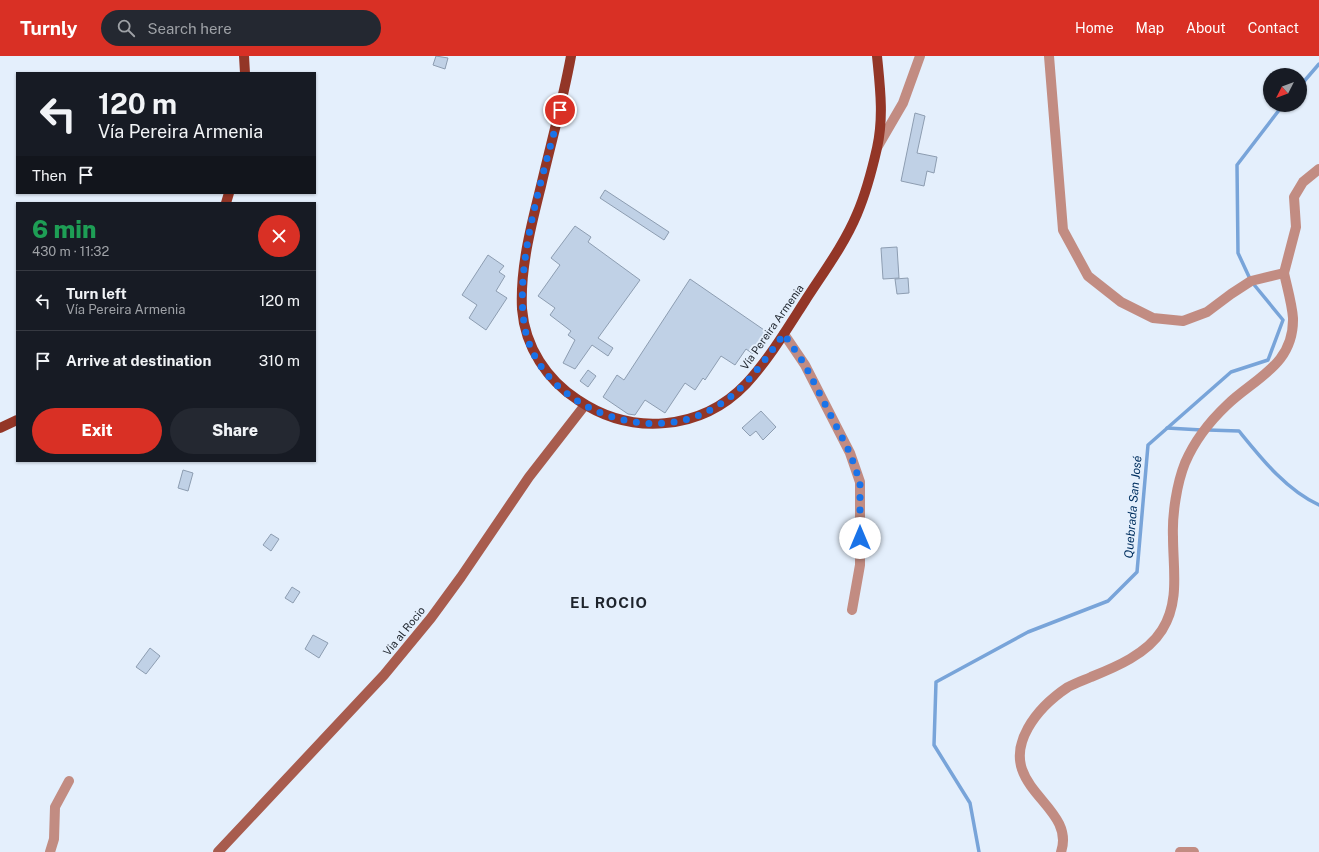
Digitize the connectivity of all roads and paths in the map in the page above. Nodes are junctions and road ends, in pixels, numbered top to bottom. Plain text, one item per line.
1 (244, 56) edge
2 (572, 56) edge
3 (877, 56) edge
4 (920, 56) edge
5 (1049, 56) edge
6 (245, 72) edge
7 (878, 146) junction
8 (1319, 169) edge
9 (1284, 273) junction
10 (784, 334) junction
11 (585, 405) junction
12 (16, 420) edge
13 (0, 428) edge
14 (852, 610) dead end
15 (68, 781) dead end
16 (50, 852) edge
17 (218, 852) edge
18 (1061, 852) edge
19 (1180, 852) edge
20 (1194, 852) edge

1 - 6 main road
2 - 11 main road, Vía Pereira Armenia
3 - 7 main road, Vía Pereira Armenia
4 - 7 street
5 - 9 street
7 - 10 main road, Vía Pereira Armenia
8 - 9 street
9 - 18 street
10 - 11 main road, Vía Pereira Armenia
10 - 14 street
11 - 17 main road, Via al Rocio
12 - 13 main road
15 - 16 street
19 - 20 street

